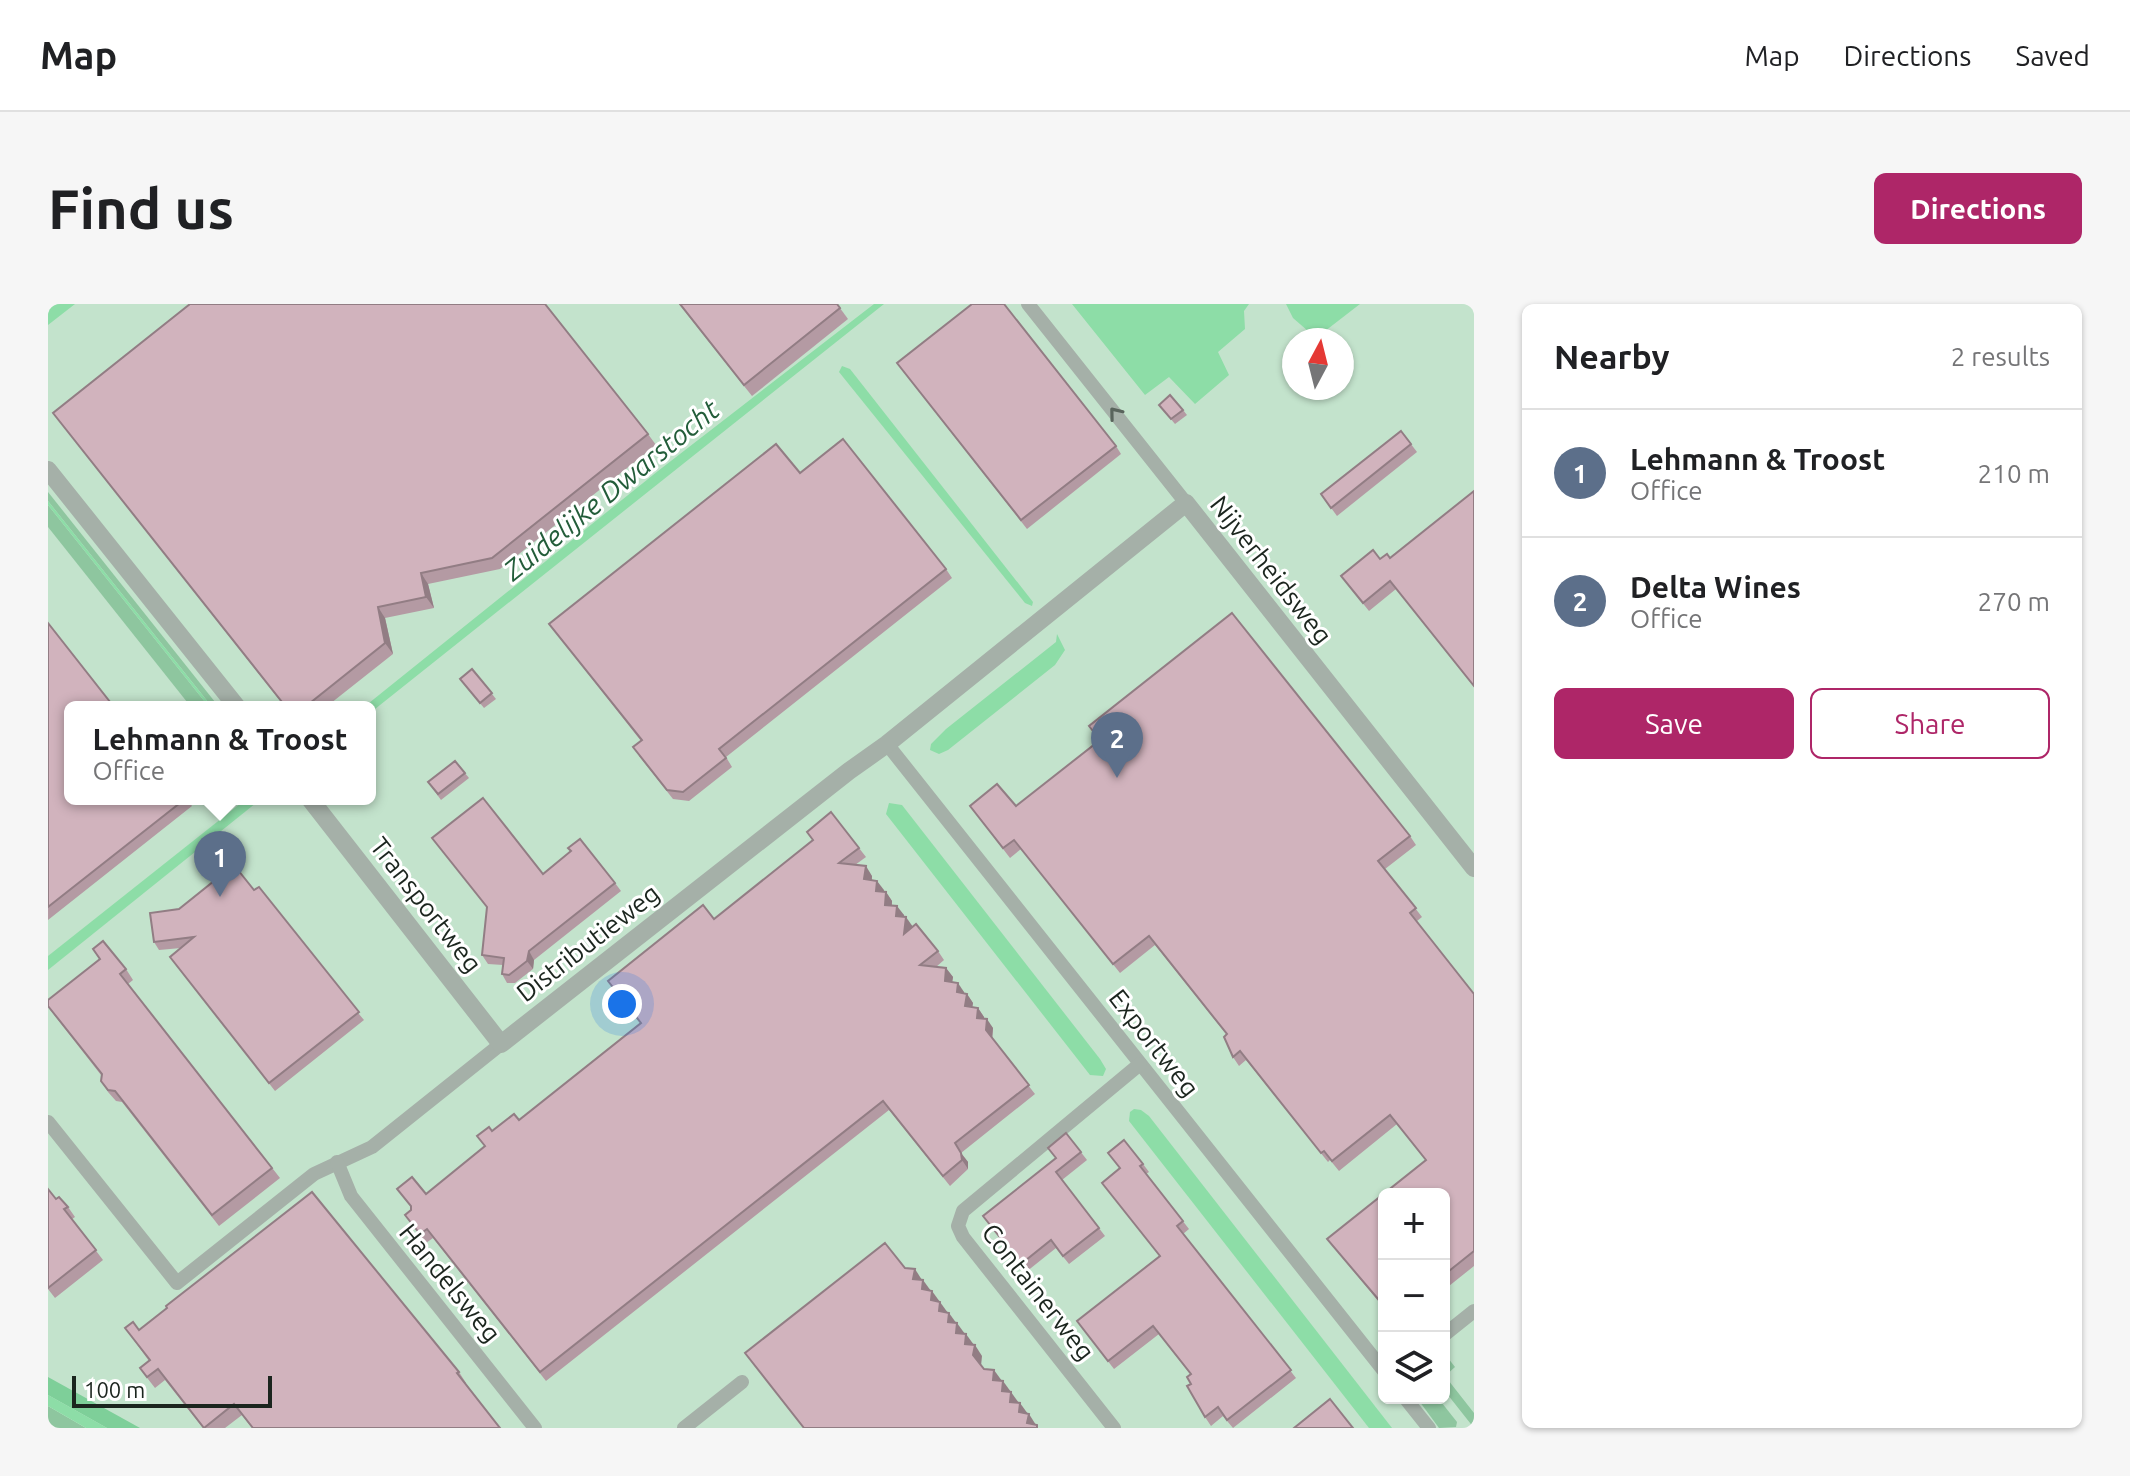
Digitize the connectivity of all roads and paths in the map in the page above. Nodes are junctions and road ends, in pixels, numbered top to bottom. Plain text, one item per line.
1 (1028, 304) edge
2 (48, 470) edge
3 (1186, 503) junction
4 (232, 701) edge
5 (887, 744) junction
6 (315, 805) edge
7 (1474, 868) edge
8 (501, 1044) junction
9 (1140, 1064) junction
10 (48, 1122) edge
11 (337, 1162) junction
12 (1474, 1311) edge
13 (1448, 1332) edge
14 (1378, 1363) edge
15 (742, 1382) dead end
16 (1410, 1404) edge
17 (535, 1428) edge
18 (684, 1428) edge
19 (1114, 1428) edge
20 (1429, 1428) edge

3 -> 1 street, Nijverheidsweg
2 - 4 street
3 - 5 street, Distributieweg
3 - 7 street, Nijverheidsweg
5 - 8 street, Distributieweg
5 - 9 street, Exportweg
6 - 8 street, Transportweg
8 - 11 street, Distributieweg
9 - 14 street, Exportweg
9 - 19 street, Containerweg
10 - 11 street, Distributieweg
11 - 17 street, Handelsweg
12 - 13 street
15 - 18 street
16 - 20 street

